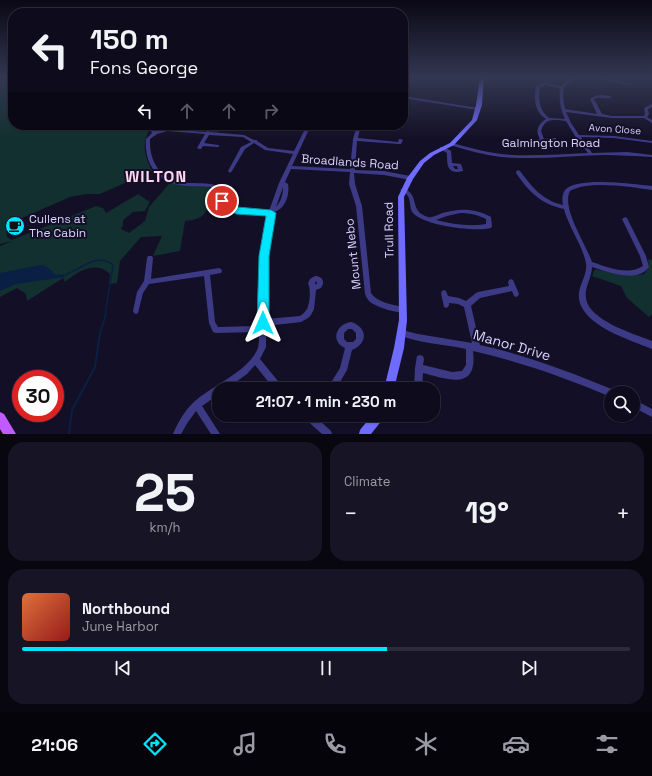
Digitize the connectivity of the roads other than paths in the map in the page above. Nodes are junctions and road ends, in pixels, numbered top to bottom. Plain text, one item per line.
1 (411, 98) edge
2 (479, 98) edge
3 (536, 98) edge
4 (561, 98) edge
5 (593, 98) edge
6 (652, 105) edge
7 (478, 109) junction
8 (563, 110) junction
9 (600, 115) junction
10 (645, 117) junction
11 (548, 119) junction
12 (566, 120) junction
13 (652, 122) edge
14 (307, 130) edge
15 (358, 130) edge
16 (155, 132) joint
17 (208, 132) junction
18 (577, 136) junction
19 (355, 139) junction
20 (543, 140) junction
21 (556, 140) dead end
22 (255, 141) junction
23 (529, 141) dead end
24 (652, 142) edge
25 (405, 144) dead end
26 (452, 144) junction
27 (218, 146) dead end
28 (442, 148) junction
29 (296, 153) junction
30 (591, 154) junction
31 (650, 156) edge
32 (652, 162) edge
33 (449, 164) dead end
34 (289, 167) junction
35 (230, 171) dead end
36 (352, 172) junction
37 (518, 172) dead end
38 (410, 178) junction
39 (652, 188) edge
40 (403, 190) junction
41 (567, 208) junction
42 (272, 212) junction
43 (432, 219) junction
44 (625, 219) dead end
45 (150, 258) dead end
46 (588, 264) junction
47 (219, 271) dead end
48 (207, 273) junction
49 (147, 282) junction
50 (314, 287) dead end
51 (513, 288) dead end
52 (445, 299) dead end
53 (467, 305) junction
54 (403, 310) junction
55 (136, 311) dead end
56 (263, 326) junction
57 (402, 333) junction
58 (652, 345) edge
59 (349, 346) dead end
60 (473, 347) junction
61 (420, 359) dead end
62 (256, 360) junction
63 (419, 368) junction
64 (228, 382) edge
65 (273, 382) edge
66 (335, 382) edge
67 (391, 382) edge
68 (418, 382) edge
69 (604, 390) edge
70 (212, 394) edge
71 (197, 405) junction
72 (640, 407) edge
73 (652, 413) edge
74 (0, 418) edge
75 (317, 422) edge
76 (373, 422) edge
77 (10, 434) edge
78 (177, 434) edge
79 (216, 434) edge
80 (328, 434) edge
81 (364, 434) edge

1 - 7 street
2 - 7 street, Trull Road
3 - 11 street
4 - 8 street
5 - 9 street
6 - 10 street
7 - 26 street, Trull Road
8 - 9 street
8 - 12 street
9 - 10 street
10 - 13 street
11 - 12 street
11 - 20 street
12 - 18 street
14 - 29 street
15 - 19 street, Mount Nebo
16 - 17 street
16 - 42 street
17 - 22 street
17 - 27 street
18 - 24 street, Avon Close
18 - 30 street
19 - 25 street
19 - 36 street, Mount Nebo
20 - 21 street
20 - 23 street
22 - 29 street
22 - 35 street
26 - 28 street, Trull Road
26 - 30 street, Galmington Road
28 - 33 street
28 - 38 street, Trull Road
29 - 34 street
30 - 31 street, Galmington Road
31 - 32 street
34 - 36 street, Broadlands Road
34 - 42 street
36 - 38 street, Broadlands Road
36 - 54 street, Mount Nebo
37 - 41 street
38 - 40 street, Trull Road
39 - 41 street
40 - 43 street
40 - 54 street, Trull Road
41 - 46 street
42 - 56 street
43 - 43 street
44 - 46 street
45 - 49 street
46 - 58 street
47 - 48 street
48 - 49 street
48 - 56 street
49 - 55 street
50 - 56 street
51 - 53 street
52 - 53 street
53 - 60 street
54 - 57 street, Trull Road
56 - 62 street
57 - 60 street, Manor Drive
57 - 67 street, Trull Road
59 - 66 street
60 - 63 street
60 - 69 street, Manor Drive
61 - 63 street
62 - 64 street
62 - 65 street
63 - 68 street
70 - 71 street
71 - 78 street
71 - 79 street
72 - 73 street
74 - 77 main road
75 - 80 street
76 - 81 street

